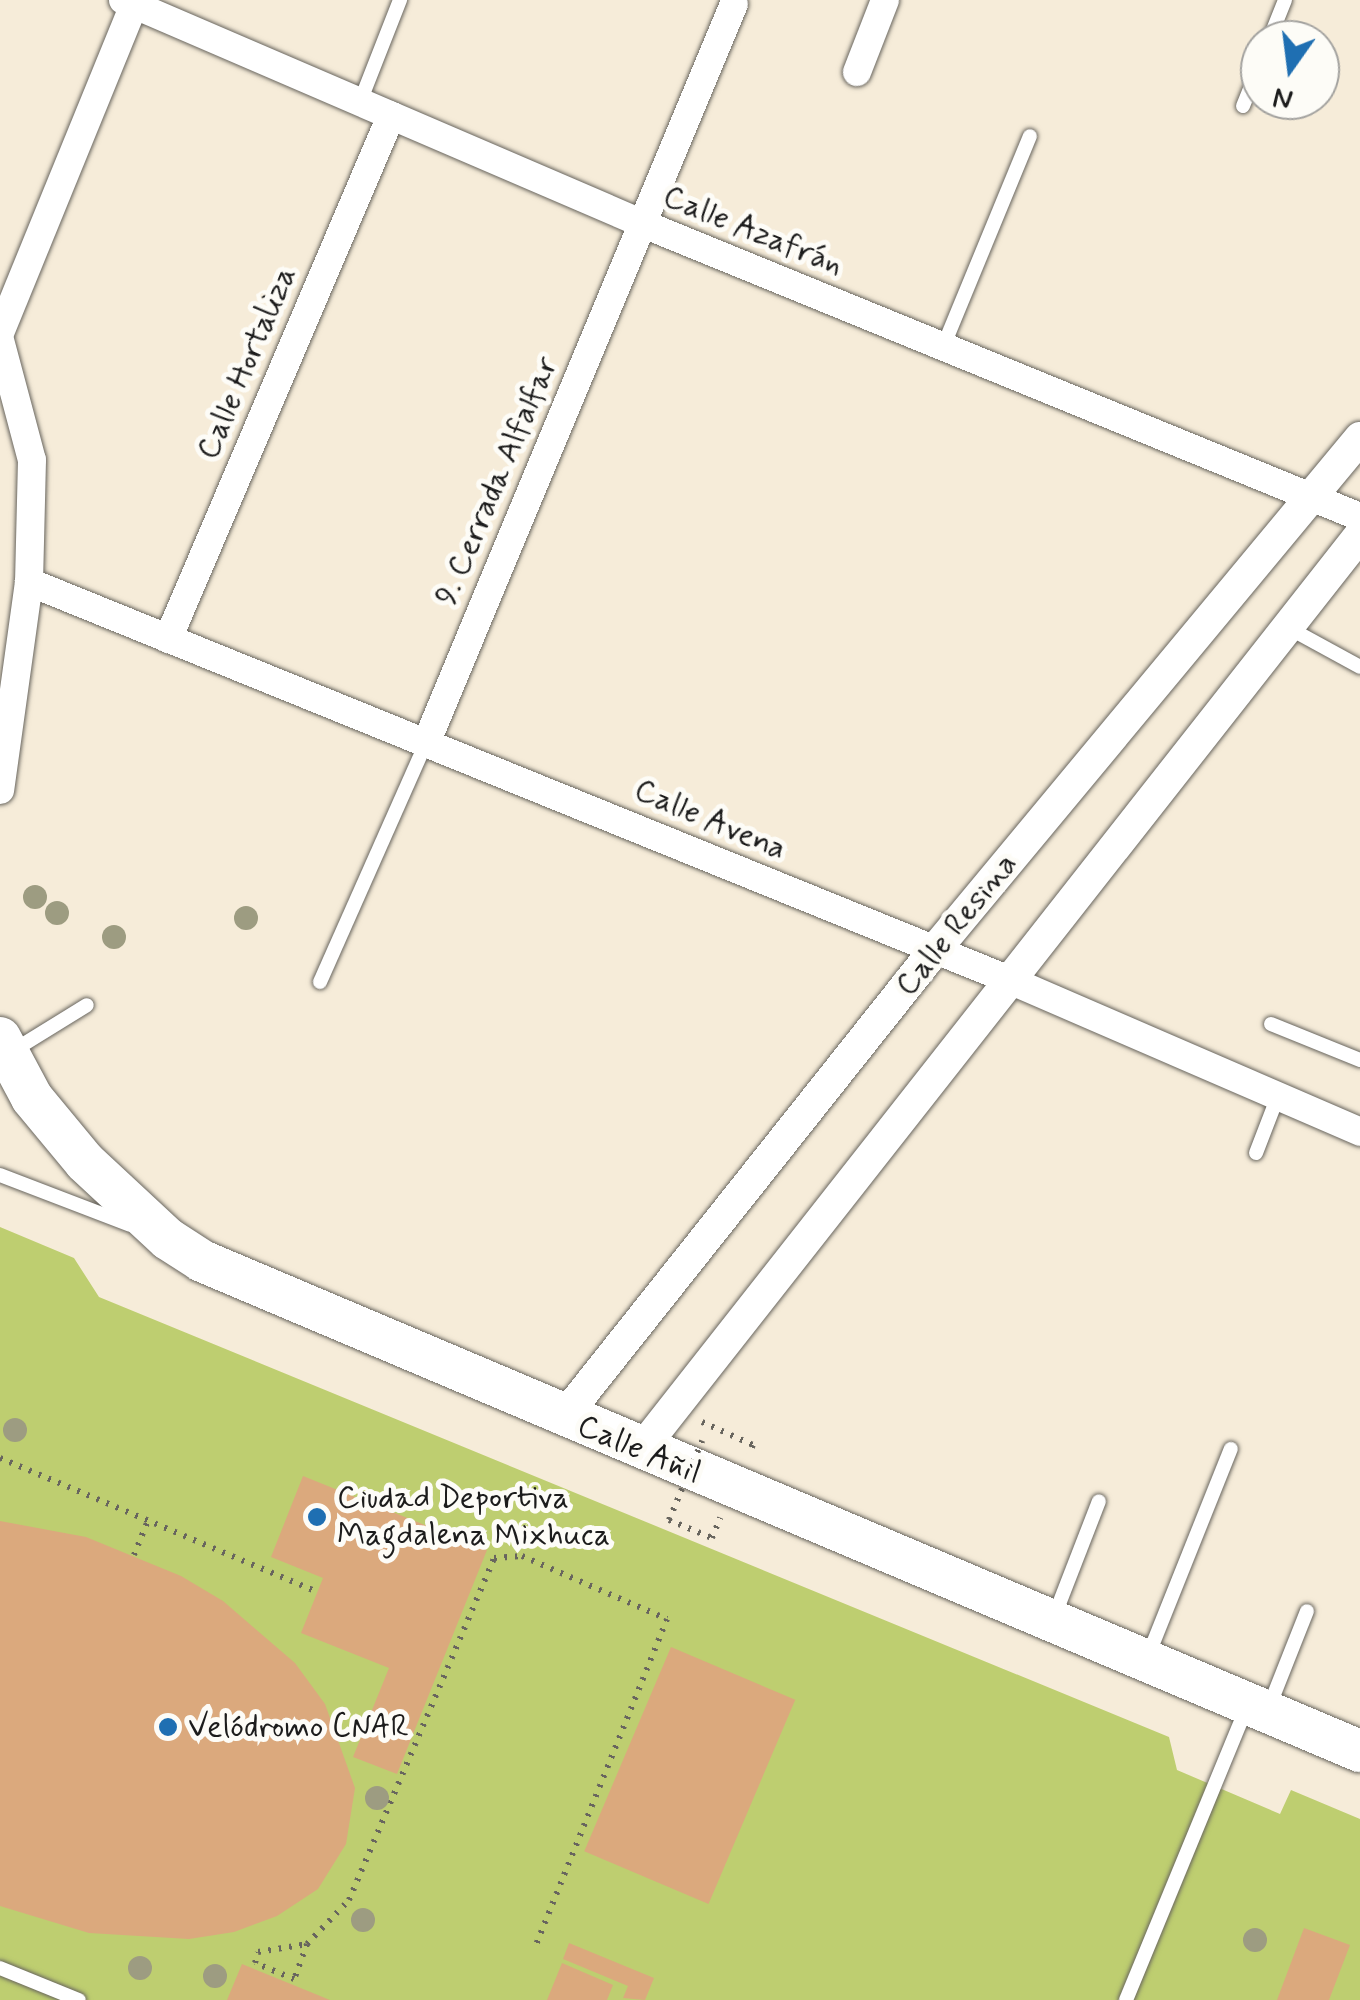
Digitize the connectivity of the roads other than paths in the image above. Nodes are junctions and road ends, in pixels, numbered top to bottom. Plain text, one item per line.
1 (400, 0) edge
2 (886, 0) edge
3 (129, 2) edge
4 (734, 4) dead end
5 (857, 72) dead end
6 (360, 102) junction
7 (391, 116) junction
8 (1030, 136) dead end
9 (642, 223) junction
10 (0, 336) edge
11 (944, 347) junction
12 (1360, 438) edge
13 (1313, 498) junction
14 (1360, 517) edge
15 (1360, 535) edge
16 (29, 582) junction
17 (1287, 627) junction
18 (168, 638) junction
19 (1360, 667) edge
20 (426, 741) junction
21 (0, 790) edge
22 (934, 951) junction
23 (1007, 979) junction
24 (320, 982) dead end
25 (87, 1005) dead end
26 (1271, 1024) dead end
27 (4, 1046) edge
28 (1360, 1060) edge
29 (1278, 1096) junction
30 (1360, 1132) edge
31 (1256, 1152) dead end
32 (0, 1175) edge
33 (168, 1239) junction
34 (563, 1418) junction
35 (1230, 1449) dead end
36 (640, 1451) junction
37 (1099, 1501) dead end
38 (1307, 1611) dead end
39 (1052, 1623) junction
40 (1146, 1662) junction
41 (1258, 1708) junction
42 (1360, 1751) edge
43 (0, 1968) edge
44 (79, 2000) edge
45 (1126, 2000) edge

1 - 6 lane
2 - 5 street
3 - 6 street, Calle Azafrán
3 - 10 street
4 - 9 street, 9. Cerrada Alfalfar
6 - 7 street, Calle Azafrán
7 - 9 street, Calle Azafrán
7 - 18 street, Calle Hortaliza
8 - 11 lane
9 - 11 street, Calle Azafrán
9 - 20 street, 9. Cerrada Alfalfar
10 - 16 street
11 - 13 street, Calle Azafrán
12 - 13 street, Calle Resina
13 - 14 street, Calle Azafrán
13 - 22 street, Calle Resina
15 - 17 street
16 - 18 street, Calle Avena
16 - 21 street
17 - 19 lane
17 - 23 street
18 - 20 street, Calle Avena
20 - 22 street, Calle Avena
20 - 24 lane, 9. Cerrada Alfalfar
22 - 23 street, Calle Avena
22 - 34 street, Calle Resina
23 - 29 street, Calle Avena
23 - 36 street
25 - 27 lane
26 - 28 lane
27 - 33 main road, Calle Añil
29 - 30 street, Calle Avena
29 - 31 lane
32 - 33 lane
33 - 34 main road, Calle Añil
34 - 36 main road, Calle Añil
35 - 40 lane
36 - 39 main road, Calle Añil
37 - 39 lane
38 - 41 lane
39 - 40 main road, Calle Añil
40 - 41 main road, Calle Añil
41 - 42 main road, Calle Añil
41 - 45 lane
43 - 44 lane

